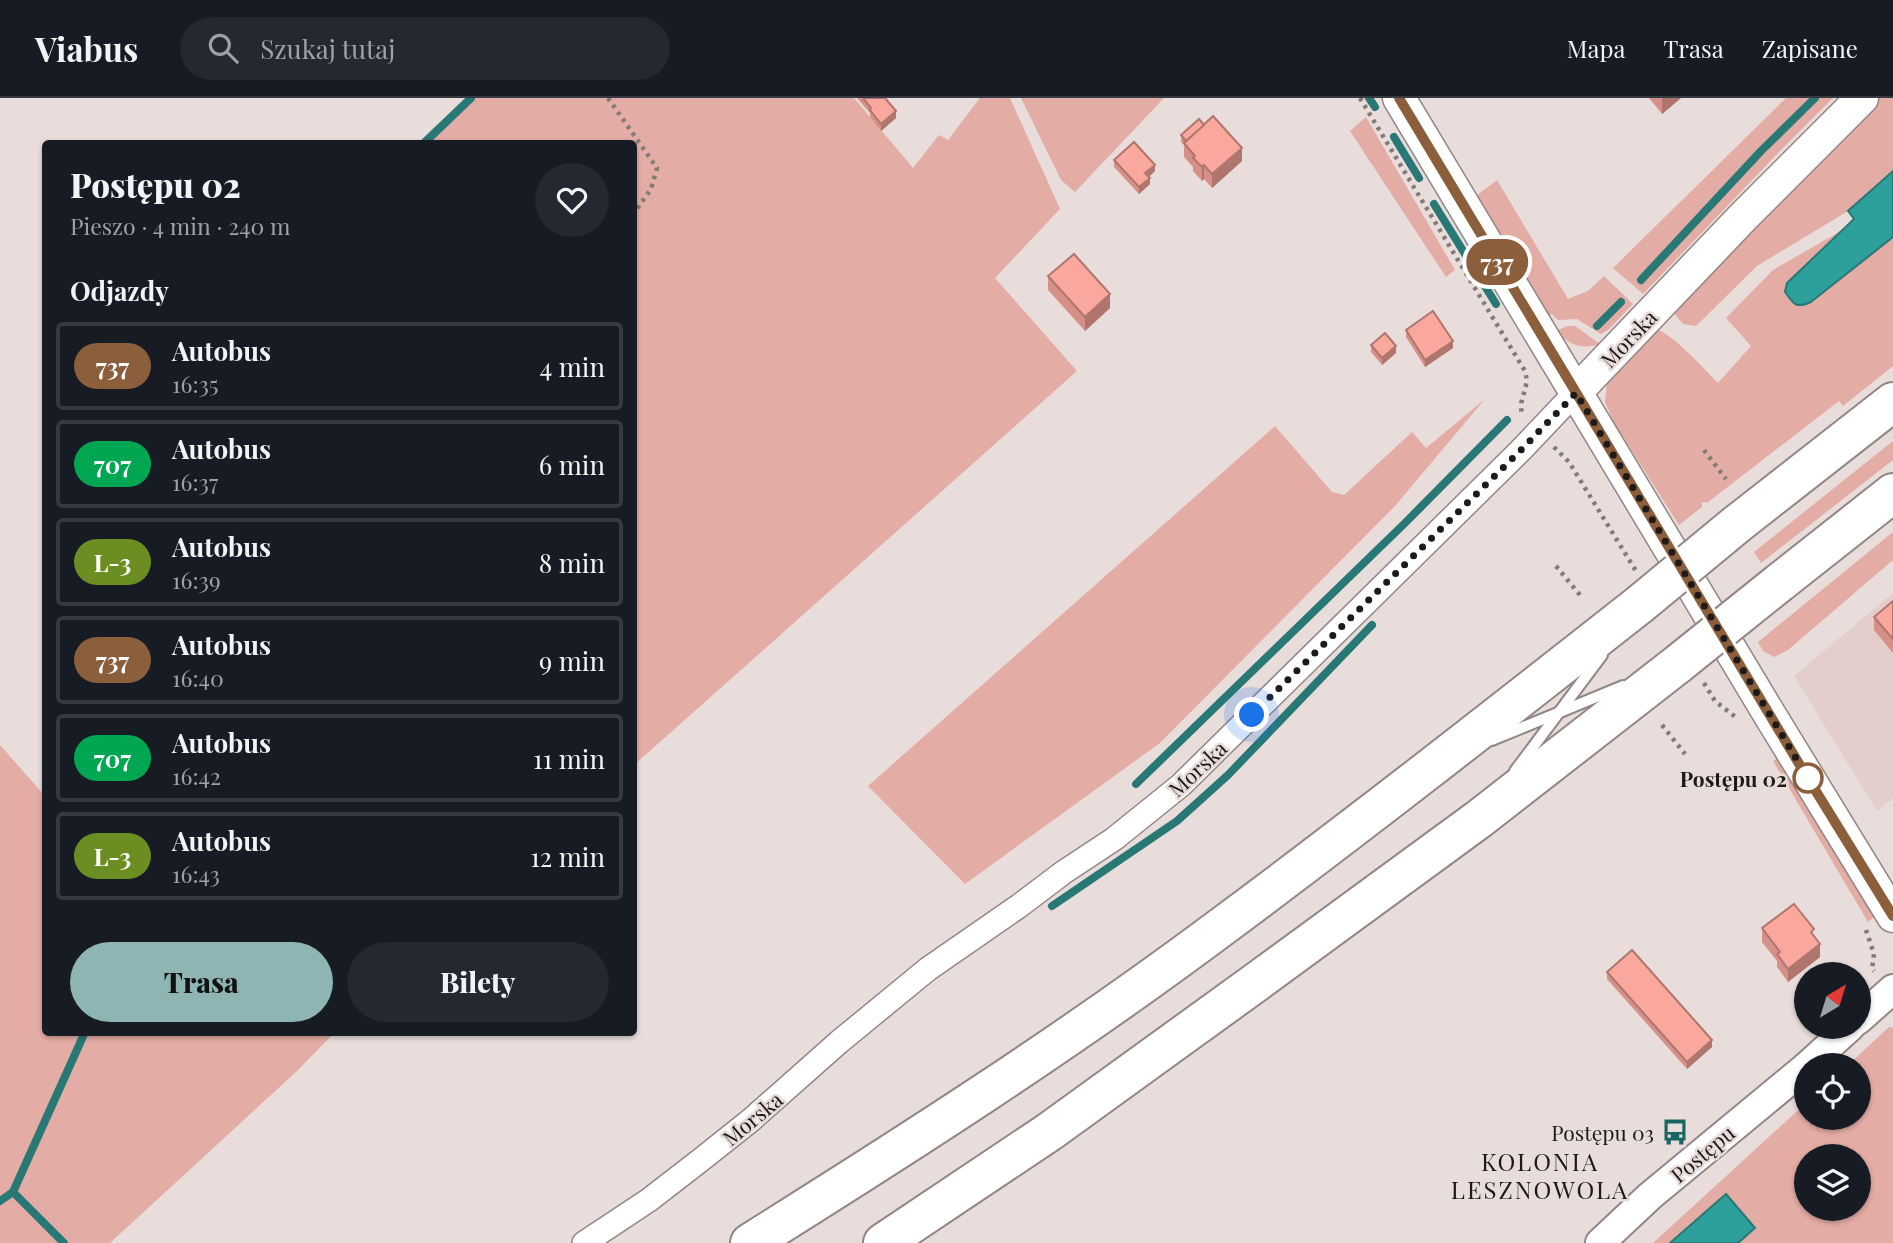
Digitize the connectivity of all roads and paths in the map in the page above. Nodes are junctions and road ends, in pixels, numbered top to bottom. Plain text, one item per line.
1 (608, 98) edge
2 (1360, 98) edge
3 (1399, 98) edge
4 (1862, 98) edge
5 (637, 140) edge
6 (637, 140) edge
7 (637, 209) edge
8 (1576, 393) junction
9 (1893, 402) edge
10 (1527, 420) dead end
11 (1546, 440) dead end
12 (1704, 450) dead end
13 (1726, 479) dead end
14 (1893, 493) edge
15 (1556, 566) dead end
16 (1641, 593) junction
17 (1580, 595) dead end
18 (1615, 638) dead end
19 (1606, 649) dead end
20 (1689, 670) junction
21 (1641, 679) dead end
22 (1629, 684) dead end
23 (1557, 714) junction
24 (1743, 723) dead end
25 (1662, 725) dead end
26 (1486, 742) dead end
27 (1475, 747) dead end
28 (1685, 754) dead end
29 (1440, 761) junction
30 (1510, 777) dead end
31 (1503, 788) dead end
32 (1479, 819) junction
33 (1893, 916) edge
34 (1862, 923) dead end
35 (1885, 983) edge
36 (1871, 1002) edge
37 (1836, 1040) edge
38 (1821, 1053) edge
39 (1794, 1077) edge
40 (1604, 1242) edge
41 (584, 1243) edge
42 (750, 1243) edge
43 (883, 1243) edge

1 - 5 path
2 - 10 path
3 - 8 main road
4 - 8 main road, Morska
6 - 7 path
8 - 33 main road
8 - 41 street, Morska
9 - 16 highway, bridge
11 - 16 path
12 - 13 path
14 - 20 highway, bridge
15 - 17 path
16 - 18 lane
16 - 29 highway
19 - 23 lane
20 - 21 lane
20 - 24 path
20 - 32 highway
22 - 23 lane
23 - 26 lane
23 - 30 lane
25 - 28 path
27 - 29 lane
29 - 42 highway
31 - 32 lane
32 - 43 highway
34 - 35 path
35 - 36 street
37 - 38 street, Postępu
39 - 40 street, Postępu

